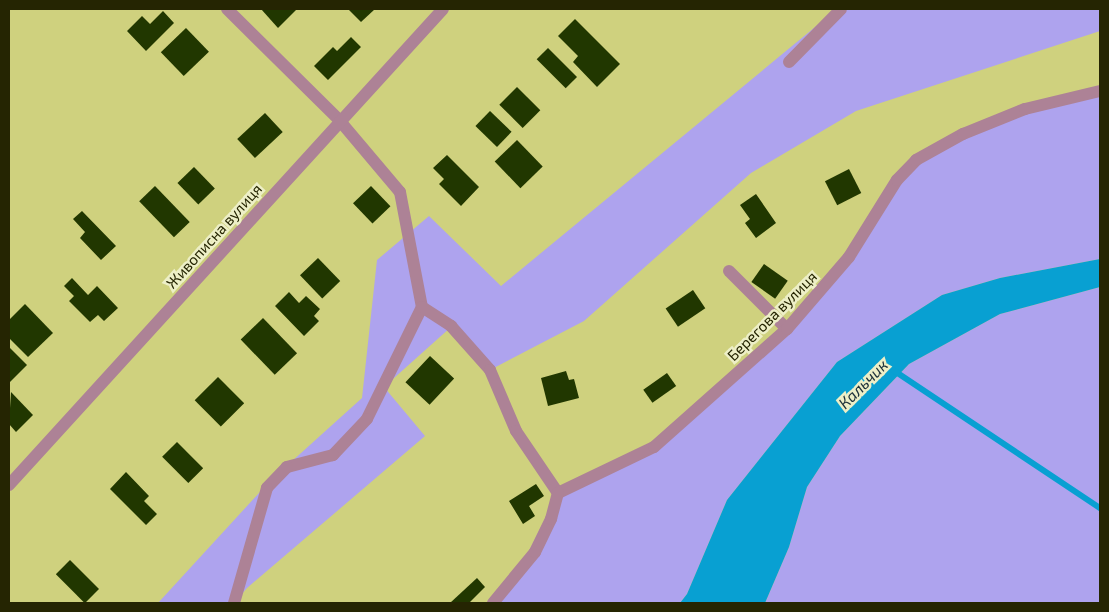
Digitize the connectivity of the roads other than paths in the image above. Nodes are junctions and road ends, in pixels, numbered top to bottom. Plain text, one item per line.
1 (227, 9) edge
2 (443, 9) edge
3 (841, 9) edge
4 (789, 62) dead end
5 (1100, 91) edge
6 (340, 121) junction
7 (729, 271) dead end
8 (422, 306) junction
9 (787, 329) junction
10 (9, 485) edge
11 (558, 493) junction
12 (234, 603) edge
13 (493, 603) edge

1 - 6 street
2 - 6 street, Живописна вулиця
3 - 4 street
5 - 9 street, Берегова вулиця
6 - 8 street
6 - 10 street, Живописна вулиця
7 - 9 street
8 - 11 street
8 - 12 street
9 - 11 street, Берегова вулиця
11 - 13 street

